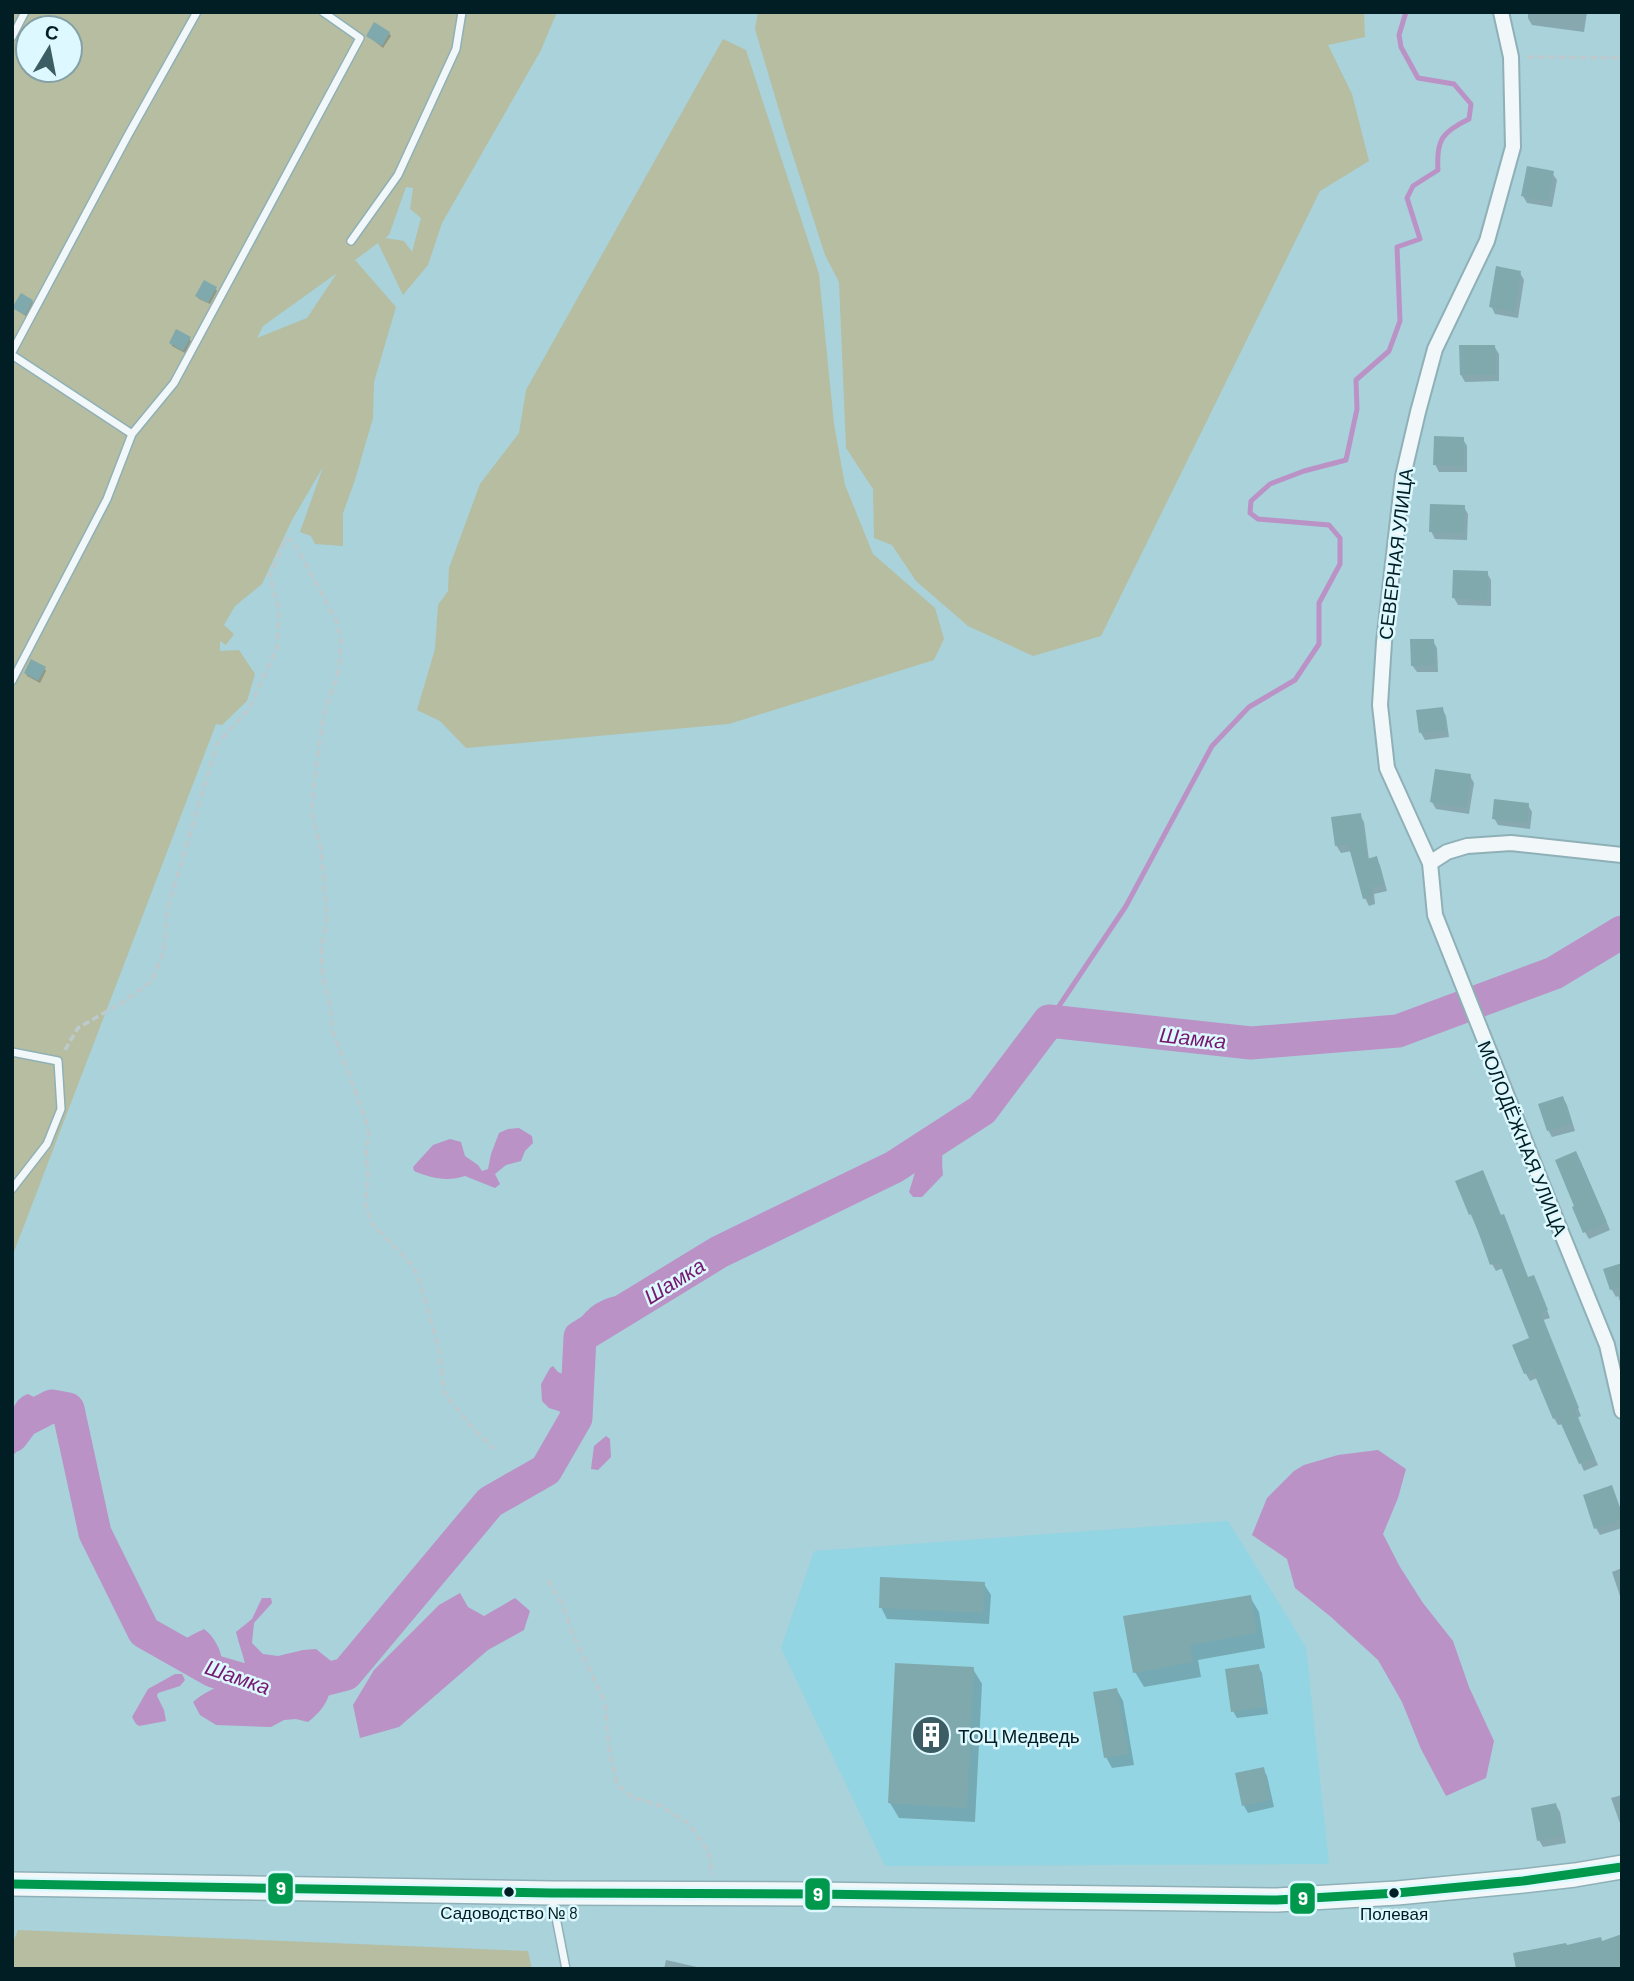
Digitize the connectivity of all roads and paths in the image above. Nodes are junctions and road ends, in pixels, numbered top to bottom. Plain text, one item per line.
1 (25, 12) edge
2 (197, 12) edge
3 (323, 12) edge
4 (462, 12) edge
5 (1501, 12) edge
6 (12, 37) edge
7 (1511, 57) junction
8 (1622, 58) edge
9 (351, 241) dead end
10 (12, 354) edge
11 (132, 434) junction
12 (12, 681) edge
13 (1622, 855) edge
14 (1430, 863) junction
15 (12, 1052) edge
16 (58, 1061) junction
17 (12, 1189) edge
18 (1622, 1411) edge
19 (494, 1449) dead end
20 (548, 1580) dead end
21 (1622, 1867) edge
22 (12, 1884) edge
23 (551, 1893) junction
24 (718, 1894) junction
25 (566, 1969) edge

1 - 6 lane
2 - 10 lane
3 - 11 lane
4 - 9 lane
5 - 7 street, СЕВЕРНАЯ УЛИЦА
7 - 8 path
7 - 14 street, СЕВЕРНАЯ УЛИЦА
10 - 11 lane
11 - 12 lane
13 - 14 street
14 - 18 street, МОЛОДЁЖНАЯ УЛИЦА
15 - 16 lane
16 - 17 lane
16 - 19 path
20 - 24 path
21 - 24 main road
22 - 23 main road
23 - 24 main road
23 - 25 lane

